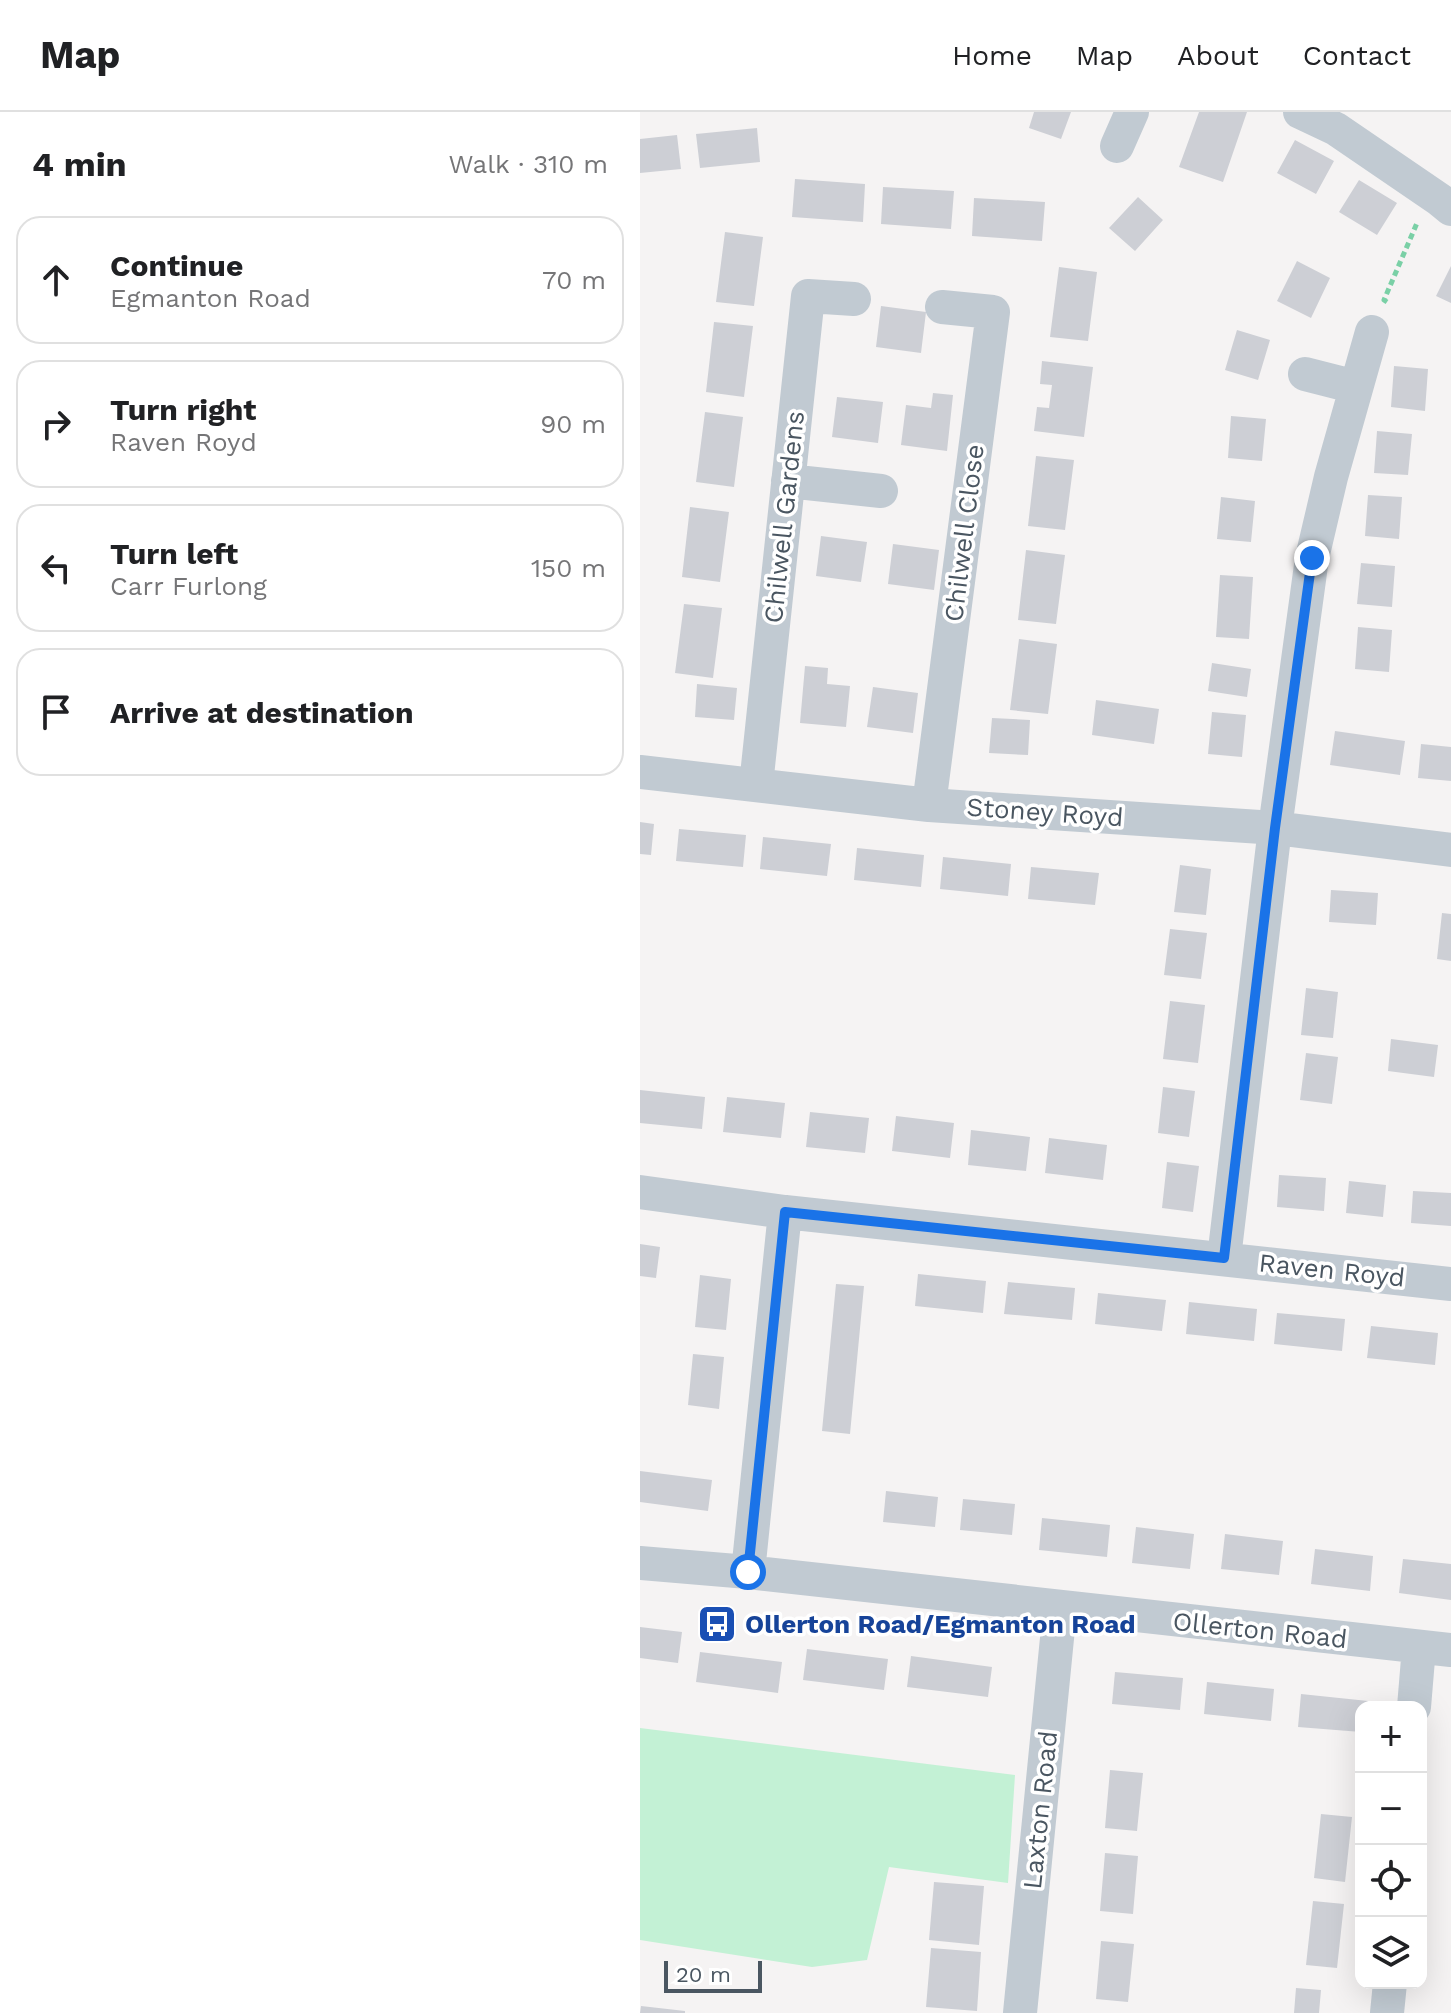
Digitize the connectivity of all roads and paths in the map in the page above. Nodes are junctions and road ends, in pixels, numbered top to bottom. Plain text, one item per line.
1 (1132, 112) edge
2 (1300, 112) edge
3 (1117, 146) dead end
4 (1441, 201) edge
5 (854, 299) dead end
6 (942, 307) dead end
7 (1372, 332) joint
8 (1305, 374) dead end
9 (1356, 387) junction
10 (788, 481) junction
11 (881, 491) dead end
12 (640, 772) edge
13 (756, 785) junction
14 (929, 805) junction
15 (1275, 828) junction
16 (1451, 850) edge
17 (640, 1192) edge
18 (785, 1212) junction
19 (1224, 1258) junction
20 (1451, 1284) edge
21 (640, 1563) edge
22 (748, 1572) junction
23 (1060, 1608) junction
24 (1435, 1649) edge
25 (1416, 1701) edge
26 (1389, 1989) edge
27 (1020, 2013) edge
28 (1387, 2013) edge

1 - 3 street
2 - 4 street
4 - 7 path
5 - 10 street, Chilwell Gardens
6 - 14 street, Chilwell Close
7 - 9 street
8 - 9 street
9 - 15 street
10 - 11 street
10 - 13 street, Chilwell Gardens
12 - 13 street, Stoney Royd
13 - 14 street, Stoney Royd
14 - 15 street, Stoney Royd
15 - 16 street, Stoney Royd
15 - 19 street
17 - 18 street, Raven Royd
18 - 19 street, Raven Royd
18 - 22 street
19 - 20 street, Raven Royd
21 - 22 street, Ollerton Road
22 - 23 street, Ollerton Road
23 - 24 street, Ollerton Road
23 - 27 street, Laxton Road
24 - 25 street
26 - 28 street

